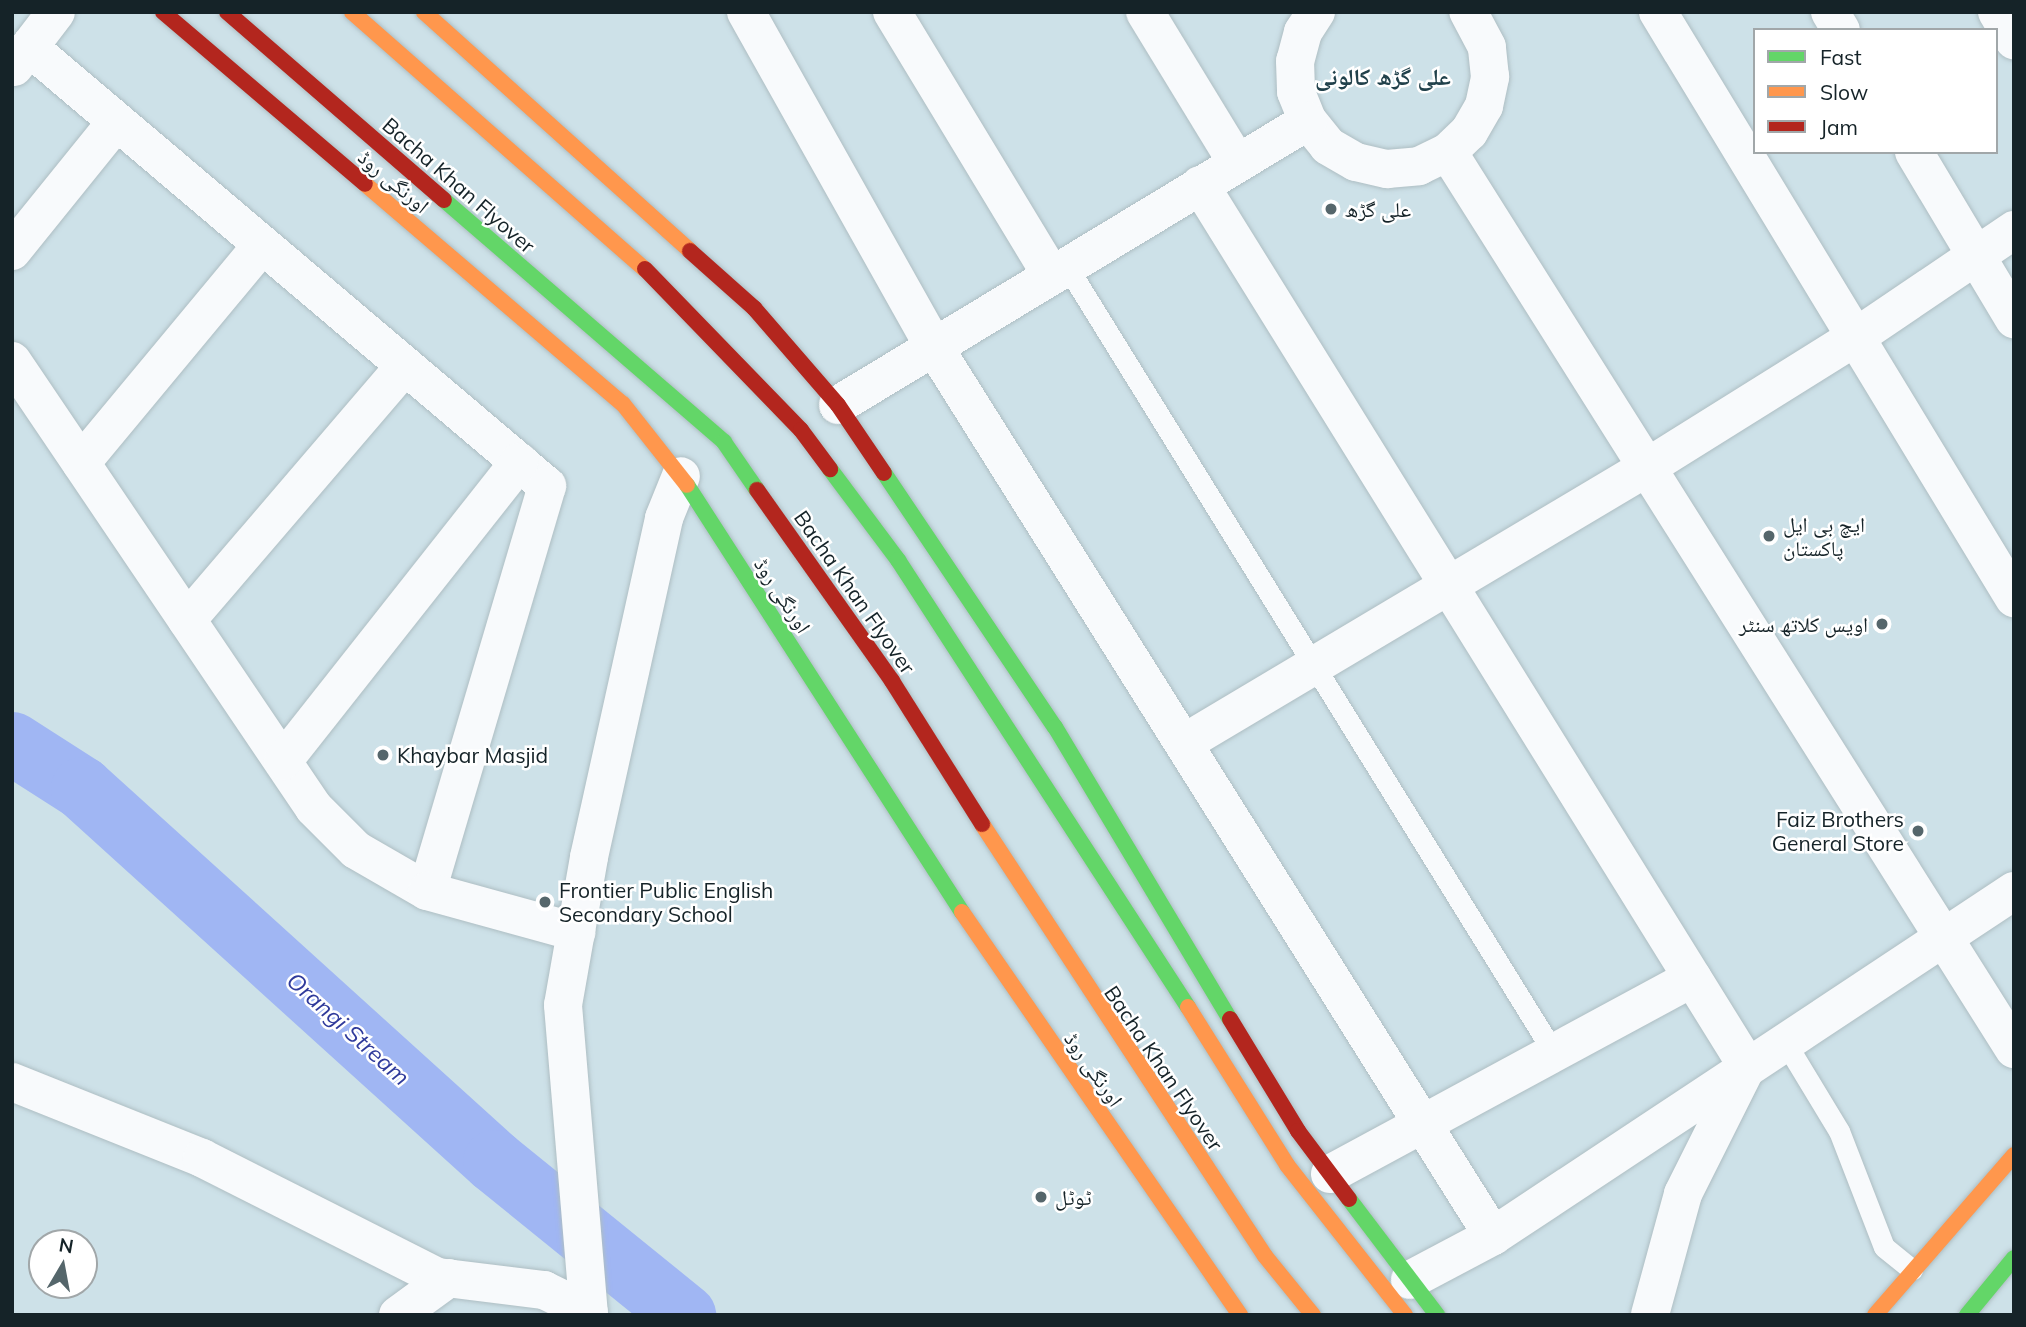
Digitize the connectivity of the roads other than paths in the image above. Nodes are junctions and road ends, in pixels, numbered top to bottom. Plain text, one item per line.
1 (56, 12) edge
2 (163, 12) edge
3 (227, 12) edge
4 (352, 12) edge
5 (424, 12) edge
6 (746, 12) edge
7 (892, 12) edge
8 (1145, 12) edge
9 (1316, 12) edge
10 (1658, 12) edge
11 (1830, 12) edge
12 (1997, 12) edge
13 (1477, 15) edge
14 (1840, 28) edge
15 (2014, 40) edge
16 (21, 58) edge
17 (1308, 121) junction
18 (116, 122) junction
19 (1448, 152) junction
20 (1915, 154) edge
21 (1237, 163) junction
22 (1200, 185) junction
23 (2014, 230) edge
24 (261, 246) junction
25 (12, 251) edge
26 (1976, 254) junction
27 (1059, 270) junction
28 (2014, 319) edge
29 (1856, 337) junction
30 (934, 347) junction
31 (12, 361) edge
32 (403, 368) junction
33 (838, 405) junction
34 (519, 462) junction
35 (81, 463) junction
36 (1646, 468) junction
37 (681, 476) junction
38 (1449, 586) junction
39 (2014, 598) edge
40 (187, 620) junction
41 (1315, 665) junction
42 (1184, 743) junction
43 (283, 761) junction
44 (427, 891) junction
45 (2014, 891) edge
46 (576, 932) junction
47 (1941, 937) junction
48 (1692, 978) junction
49 (1785, 1042) junction
50 (2014, 1049) edge
51 (1554, 1053) junction
52 (1747, 1066) junction
53 (12, 1082) edge
54 (1423, 1124) junction
55 (2014, 1155) edge
56 (1330, 1174) junction
57 (1493, 1236) junction
58 (2014, 1258) edge
59 (1912, 1270) junction
60 (449, 1278) junction
61 (1408, 1297) edge
62 (589, 1314) edge
63 (398, 1315) edge
64 (1240, 1315) edge
65 (1313, 1315) edge
66 (1437, 1315) edge
67 (1650, 1315) edge
68 (1875, 1315) edge
69 (1967, 1315) edge

1 - 16 street
2 - 37 street, اورنگی روڈ
3 - 65 street, Bacha Khan Flyover
4 - 61 street
5 - 33 street
6 - 30 street
7 - 27 street
8 - 21 street
9 - 17 street
10 - 29 street
11 - 14 street
12 - 15 street
13 - 19 street
16 - 18 street
17 - 19 street
17 - 21 street
18 - 24 street
18 - 25 street
19 - 36 street
20 - 26 street
21 - 22 street
22 - 27 street
22 - 38 street
23 - 26 street
24 - 32 street
24 - 35 street
26 - 28 street
26 - 29 street
27 - 30 street
27 - 41 lane
29 - 36 street
29 - 39 street
30 - 33 street
30 - 42 street
31 - 35 street
32 - 34 street
32 - 40 street
33 - 56 street
34 - 43 street
34 - 44 street
35 - 40 street
36 - 38 street
36 - 47 street
37 - 46 street
37 - 64 street, اورنگی روڈ
38 - 41 street
38 - 48 street
40 - 43 street
41 - 42 street
41 - 51 lane
42 - 54 street
43 - 44 street
44 - 46 street
45 - 47 street
46 - 62 street
47 - 49 street
47 - 50 street
48 - 51 street
48 - 52 street
49 - 52 street
49 - 59 lane
51 - 54 street
52 - 57 street
52 - 67 street
53 - 60 street
54 - 56 street
54 - 57 street
55 - 59 street
56 - 61 street
57 - 61 street
58 - 69 street
59 - 68 street
60 - 62 street
60 - 63 street
61 - 66 street

